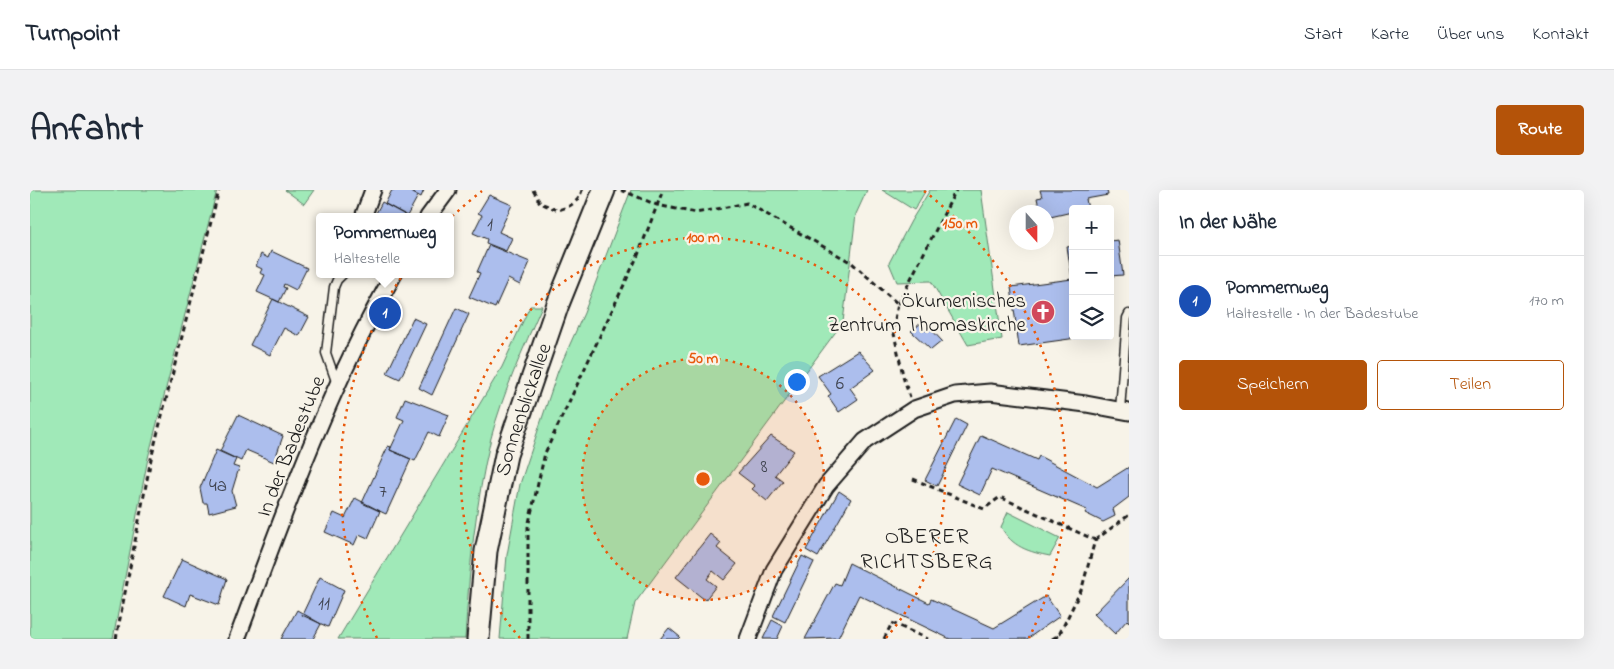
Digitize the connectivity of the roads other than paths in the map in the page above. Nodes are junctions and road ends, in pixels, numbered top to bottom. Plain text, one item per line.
1 (373, 190) edge
2 (448, 190) edge
3 (604, 190) edge
4 (364, 213) edge
5 (431, 213) edge
6 (339, 278) edge
7 (390, 278) edge
8 (1129, 314) edge
9 (337, 384) junction
10 (1124, 411) edge
11 (237, 639) edge
12 (478, 639) edge
13 (748, 639) edge

1 - 4 street
2 - 5 street
3 - 12 main road, Sonnenblickallee
6 - 9 lane
7 - 9 street, In der Badestube
8 - 10 lane
9 - 11 street, In der Badestube
10 - 13 street

